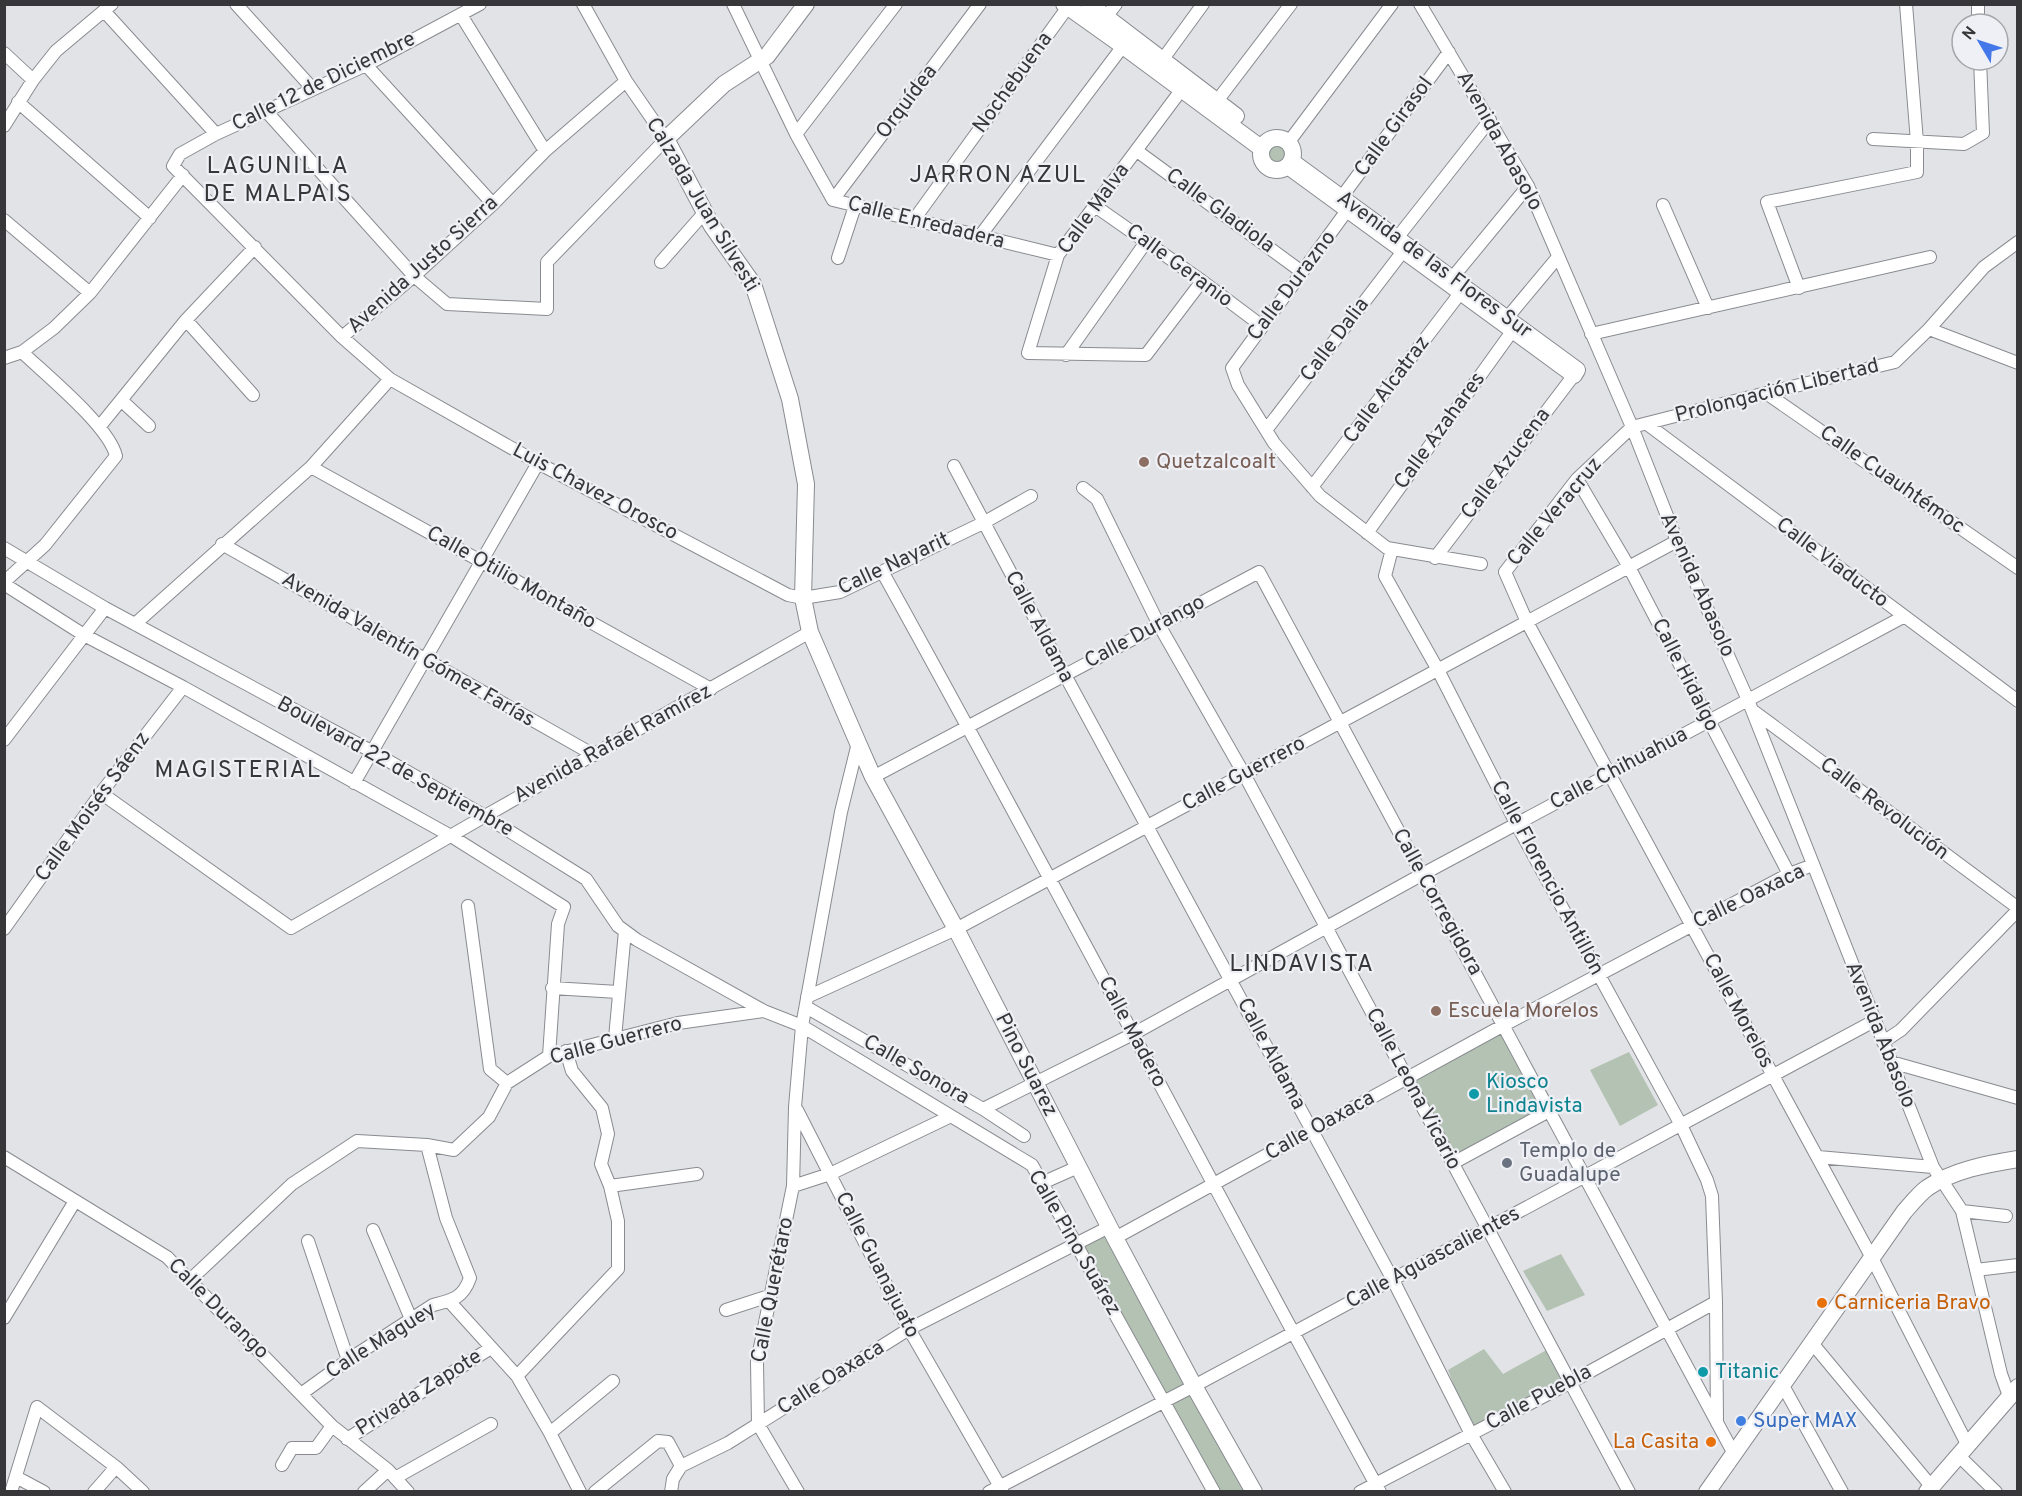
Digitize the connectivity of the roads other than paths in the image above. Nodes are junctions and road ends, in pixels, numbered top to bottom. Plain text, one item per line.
1 (480, 4) edge
2 (583, 4) edge
3 (733, 4) edge
4 (806, 4) edge
5 (896, 4) edge
6 (980, 4) edge
7 (1089, 4) edge
8 (1203, 4) edge
9 (1291, 4) edge
10 (1383, 4) edge
11 (1392, 4) edge
12 (1420, 4) edge
13 (1906, 4) edge
14 (1068, 5) edge
15 (243, 7) edge
16 (109, 8) edge
17 (1111, 11) edge
18 (461, 15) junction
19 (1123, 46) junction
20 (1449, 52) junction
21 (4, 53) edge
22 (1350, 55) junction
23 (1163, 59) junction
24 (759, 61) junction
25 (366, 65) junction
26 (1980, 72) edge
27 (33, 80) junction
28 (626, 81) junction
29 (1186, 84) junction
30 (313, 89) junction
31 (1217, 101) junction
32 (18, 102) junction
33 (266, 111) junction
34 (1490, 120) junction
35 (4, 126) edge
36 (216, 134) junction
37 (796, 134) junction
38 (666, 139) junction
39 (1873, 139) dead end
40 (1917, 142) junction
41 (1275, 143) junction
42 (545, 151) junction
43 (1137, 151) junction
44 (1290, 163) junction
45 (183, 175) junction
46 (1528, 186) junction
47 (833, 200) junction
48 (1345, 203) junction
49 (493, 204) junction
50 (1663, 205) dead end
51 (855, 206) junction
52 (1095, 206) junction
53 (705, 212) junction
54 (150, 218) junction
55 (4, 220) edge
56 (913, 220) junction
57 (980, 236) junction
58 (1146, 242) junction
59 (2018, 242) edge
60 (1401, 244) junction
61 (255, 247) junction
62 (1058, 255) junction
63 (1558, 257) junction
64 (838, 258) dead end
65 (1929, 258) dead end
66 (661, 262) dead end
67 (1302, 272) junction
68 (414, 276) junction
69 (1202, 281) junction
70 (1454, 284) junction
71 (1799, 288) junction
72 (90, 293) junction
73 (1708, 308) junction
74 (186, 320) junction
75 (1510, 324) junction
76 (1262, 326) junction
77 (1929, 328) junction
78 (1591, 334) junction
79 (342, 337) junction
80 (22, 352) junction
81 (1066, 355) junction
82 (4, 358) edge
83 (2018, 363) edge
84 (1576, 373) joint
85 (390, 379) junction
86 (1766, 393) junction
87 (253, 395) dead end
88 (121, 400) junction
89 (1647, 424) junction
90 (100, 426) junction
91 (150, 426) dead end
92 (1632, 428) junction
93 (1266, 430) junction
94 (538, 463) junction
95 (954, 466) dead end
96 (311, 467) junction
97 (1577, 479) junction
98 (1312, 487) junction
99 (1083, 488) dead end
100 (1031, 496) dead end
101 (983, 523) junction
102 (1367, 532) junction
103 (1677, 541) junction
104 (222, 544) junction
105 (4, 548) edge
106 (1392, 549) junction
107 (1435, 558) junction
108 (28, 561) junction
109 (482, 562) junction
110 (1481, 564) dead end
111 (1629, 567) junction
112 (2018, 568) edge
113 (1259, 572) joint
114 (1505, 572) joint
115 (883, 573) junction
116 (4, 583) edge
117 (803, 598) junction
118 (105, 608) junction
119 (1903, 617) junction
120 (1527, 622) junction
121 (135, 624) junction
122 (1159, 625) junction
123 (810, 632) junction
124 (84, 635) junction
125 (426, 660) junction
126 (1438, 669) junction
127 (1065, 675) junction
128 (183, 687) junction
129 (711, 688) junction
130 (2018, 701) edge
131 (1749, 705) junction
132 (1709, 721) junction
133 (1340, 723) junction
134 (968, 726) junction
135 (4, 740) edge
136 (858, 743) junction
137 (371, 751) junction
138 (594, 755) junction
139 (1609, 773) junction
140 (1244, 774) junction
141 (873, 777) junction
142 (354, 783) junction
143 (101, 793) junction
144 (484, 816) junction
145 (1516, 824) junction
146 (1148, 826) junction
147 (451, 836) junction
148 (1813, 865) junction
149 (1421, 874) junction
150 (1789, 874) junction
151 (1050, 879) junction
152 (468, 906) dead end
153 (2018, 909) edge
154 (1692, 925) junction
155 (1326, 927) junction
156 (4, 929) edge
157 (956, 929) junction
158 (625, 931) junction
159 (1599, 974) junction
160 (1230, 980) junction
161 (552, 988) junction
162 (618, 992) junction
163 (807, 1002) junction
164 (764, 1011) junction
165 (1874, 1021) junction
166 (1504, 1025) junction
167 (802, 1026) junction
168 (1132, 1034) junction
169 (615, 1038) junction
170 (1883, 1042) junction
171 (566, 1051) junction
172 (549, 1056) junction
173 (1891, 1062) junction
174 (1774, 1076) junction
175 (1407, 1078) junction
176 (1035, 1082) junction
177 (507, 1083) junction
178 (2018, 1098) edge
179 (795, 1107) junction
180 (983, 1109) junction
181 (1549, 1111) junction
182 (950, 1117) junction
183 (1681, 1125) junction
184 (1312, 1131) junction
185 (1024, 1136) dead end
186 (427, 1145) junction
187 (4, 1157) edge
188 (1818, 1157) junction
189 (2018, 1159) edge
190 (1453, 1163) junction
191 (1078, 1167) junction
192 (697, 1174) dead end
193 (830, 1174) junction
194 (1937, 1174) junction
195 (1583, 1176) junction
196 (1042, 1183) junction
197 (1213, 1185) junction
198 (610, 1186) junction
199 (793, 1186) junction
200 (75, 1201) junction
201 (1962, 1211) junction
202 (2006, 1216) dead end
203 (1488, 1229) junction
204 (373, 1230) dead end
205 (1112, 1232) junction
206 (308, 1241) dead end
207 (1076, 1244) junction
208 (1872, 1258) junction
209 (2018, 1265) edge
210 (1976, 1270) junction
211 (190, 1280) junction
212 (1393, 1280) junction
213 (769, 1296) junction
214 (449, 1301) junction
215 (1716, 1302) junction
216 (726, 1310) dead end
217 (4, 1318) edge
218 (411, 1319) junction
219 (909, 1329) junction
220 (1666, 1330) junction
221 (1293, 1334) junction
222 (1812, 1343) junction
223 (490, 1348) junction
224 (348, 1360) junction
225 (517, 1376) junction
226 (613, 1381) dead end
227 (1570, 1382) junction
228 (1782, 1384) junction
229 (1194, 1386) junction
230 (2013, 1392) edge
231 (301, 1394) junction
232 (1163, 1401) junction
233 (491, 1424) dead end
234 (758, 1424) junction
235 (1717, 1425) junction
236 (332, 1426) junction
237 (550, 1433) junction
238 (1471, 1434) junction
239 (347, 1439) junction
240 (1963, 1450) junction
241 (1734, 1454) junction
242 (282, 1465) dead end
243 (681, 1466) junction
244 (116, 1467) junction
245 (391, 1474) junction
246 (15, 1477) junction
247 (1377, 1487) edge
248 (997, 1489) edge
249 (1929, 1489) edge
250 (10, 1491) edge
251 (44, 1491) edge
252 (94, 1491) edge
253 (143, 1491) edge
254 (364, 1491) edge
255 (408, 1491) edge
256 (580, 1491) edge
257 (595, 1491) edge
258 (671, 1491) edge
259 (798, 1491) edge
260 (1214, 1491) edge
261 (1254, 1491) edge
262 (1360, 1491) edge
263 (1505, 1491) edge
264 (1629, 1491) edge
265 (1707, 1491) edge
266 (1842, 1491) edge
267 (1996, 1491) edge

1 - 18 street, Calle 12 de Diciembre
2 - 28 street, Calzada Juan Silvesti
3 - 24 street, Calle Enredadera
4 - 24 street
5 - 37 street
6 - 47 street, Orquídea
7 - 17 street
8 - 23 street
9 - 31 street
10 - 22 street
11 - 22 street
12 - 20 street, Avenida Abasolo
13 - 40 street
14 - 19 street
14 - 56 street, Nochebuena
15 - 30 street
16 - 27 street
16 - 36 street
17 - 23 street
18 - 25 street, Calle 12 de Diciembre
18 - 42 street
19 - 29 street
19 - 57 street
20 - 34 street, Avenida Abasolo
20 - 48 street, Calle Girasol
21 - 27 street
22 - 41 street
23 - 29 street
24 - 37 street, Calle Enredadera
24 - 38 street
25 - 30 street, Calle 12 de Diciembre
25 - 49 street
26 - 40 street
27 - 32 street
28 - 38 street, Calzada Juan Silvesti
28 - 42 street, Avenida Justo Sierra
29 - 31 street
29 - 41 street
29 - 43 street, Calle Malva
30 - 33 street, Calle 12 de Diciembre
31 - 41 street
32 - 35 street
32 - 54 street
33 - 36 street, Calle 12 de Diciembre
33 - 68 street
34 - 46 street, Avenida Abasolo
34 - 60 street, Calle Dalia
36 - 45 street, Calle 12 de Diciembre
37 - 47 street, Calle Enredadera
38 - 53 street, Calzada Juan Silvesti
38 - 68 street
39 - 40 street
40 - 71 street
41 - 44 street
41 - 44 street
42 - 49 street, Avenida Justo Sierra
43 - 52 street, Calle Malva
43 - 67 street, Calle Gladiola
44 - 48 street, Avenida de las Flores Sur
45 - 54 street
45 - 61 street
46 - 63 street, Avenida Abasolo
46 - 70 street, Calle Alcatraz
47 - 51 street, Calle Enredadera
48 - 60 street, Avenida de las Flores Sur
48 - 67 street, Calle Durazno
49 - 68 street, Avenida Justo Sierra
50 - 73 street
51 - 56 street, Calle Enredadera
51 - 64 street
52 - 58 street, Calle Geranio
52 - 62 street, Calle Malva
53 - 66 street
53 - 117 street, Calzada Juan Silvesti
54 - 72 street
55 - 72 street
56 - 57 street, Calle Enredadera
57 - 62 street, Calle Enredadera
58 - 69 street, Calle Geranio
58 - 81 street
59 - 77 street, Prolongación Libertad
60 - 70 street, Avenida de las Flores Sur
60 - 93 street, Calle Dalia
61 - 74 street
61 - 79 street
62 - 81 street, Calle Malva
63 - 75 street, Calle Azahares
63 - 78 street, Avenida Abasolo
65 - 71 street
67 - 76 street, Calle Durazno
68 - 79 street, Avenida Justo Sierra
69 - 76 street, Calle Geranio
69 - 81 street
70 - 75 street, Avenida de las Flores Sur
70 - 98 street, Calle Alcatraz
71 - 73 street
72 - 80 street
73 - 78 street
74 - 87 street
74 - 88 street
75 - 84 street, Avenida de las Flores Sur
75 - 102 street, Calle Azahares
76 - 93 street, Calle Durazno
77 - 83 street
77 - 86 street, Prolongación Libertad
78 - 92 street, Avenida Abasolo
79 - 85 street, Avenida Justo Sierra
80 - 82 street
80 - 90 street
84 - 107 street, Calle Azucena
85 - 94 street, Luis Chavez Orosco
85 - 96 street
86 - 89 street, Prolongación Libertad
86 - 112 street, Calle Cuauhtémoc
88 - 90 street
88 - 91 street
89 - 92 street, Prolongación Libertad
89 - 119 street, Calle Viaducto
90 - 108 street
92 - 97 street, Calle Veracruz
92 - 103 street, Avenida Abasolo
93 - 98 street
94 - 109 street
94 - 117 street, Luis Chavez Orosco
95 - 101 street, Calle Aldama
96 - 104 street
96 - 109 street, Calle Otilio Montaño
97 - 111 street, Calle Hidalgo
97 - 114 street, Calle Veracruz
98 - 102 street
99 - 122 street, Calle Leona Vicario
100 - 101 street, Calle Nayarit
101 - 115 street, Calle Nayarit
101 - 127 street, Calle Aldama
102 - 106 street
103 - 111 street, Calle Guerrero
103 - 131 street, Avenida Abasolo
104 - 121 street
104 - 125 street, Avenida Valentín Gómez Farías
105 - 108 street, Boulevard 22 de Septiembre
106 - 107 street
106 - 126 street, Calle Florencio Antillón
107 - 110 street
108 - 116 street
108 - 118 street, Boulevard 22 de Septiembre
109 - 125 street
109 - 129 street, Calle Otilio Montaño
111 - 120 street, Calle Guerrero
111 - 132 street, Calle Hidalgo
113 - 122 street, Calle Durango
113 - 133 street, Calle Corregidora
114 - 120 street, Calle Morelos
115 - 117 street, Calle Nayarit
115 - 134 street, Calle Madero
116 - 124 street, Boulevard 22 de Septiembre
117 - 123 street, Calzada Juan Silvesti
118 - 121 street, Boulevard 22 de Septiembre
118 - 124 street
119 - 130 street, Calle Viaducto
119 - 131 street, Calle Chihuahua
120 - 126 street, Calle Guerrero
120 - 139 street, Calle Morelos
121 - 137 street, Boulevard 22 de Septiembre
122 - 127 street, Calle Durango
122 - 140 street, Calle Leona Vicario
123 - 129 street, Avenida Rafaél Ramírez
123 - 136 street, Pino Suarez
124 - 128 street, Boulevard 22 de Septiembre
124 - 135 street
125 - 137 street
125 - 138 street, Avenida Valentín Gómez Farías
126 - 133 street, Calle Guerrero
126 - 145 street, Calle Florencio Antillón
127 - 134 street, Calle Durango
127 - 146 street, Calle Aldama
128 - 142 street, Boulevard 22 de Septiembre
128 - 143 street, Calle Moisés Sáenz
129 - 138 street, Avenida Rafaél Ramírez
131 - 132 street, Calle Chihuahua
131 - 148 street, Avenida Abasolo
131 - 153 street, Calle Revolución
132 - 139 street, Calle Chihuahua
132 - 150 street, Calle Hidalgo
133 - 140 street, Calle Guerrero
133 - 149 street, Calle Corregidora
134 - 141 street, Calle Durango
134 - 151 street, Calle Madero
136 - 141 street, Pino Suarez
136 - 163 street
137 - 142 street
137 - 144 street, Boulevard 22 de Septiembre
138 - 144 street, Avenida Rafaél Ramírez
139 - 145 street, Calle Chihuahua
139 - 154 street, Calle Morelos
140 - 146 street, Calle Guerrero
140 - 155 street, Calle Leona Vicario
141 - 157 street, Pino Suarez
142 - 147 street, Boulevard 22 de Septiembre
143 - 147 street, Avenida Rafaél Ramírez
143 - 156 street, Calle Moisés Sáenz
144 - 147 street, Avenida Rafaél Ramírez
144 - 158 street, Boulevard 22 de Septiembre
145 - 149 street, Calle Chihuahua
145 - 159 street, Calle Florencio Antillón
146 - 151 street, Calle Guerrero
146 - 160 street, Calle Aldama
147 - 161 street, Boulevard 22 de Septiembre
148 - 150 street, Calle Oaxaca
148 - 165 street, Avenida Abasolo
149 - 155 street, Calle Chihuahua
149 - 166 street, Calle Corregidora
150 - 154 street, Calle Oaxaca
151 - 157 street, Calle Guerrero
151 - 168 street, Calle Madero
152 - 177 street
153 - 170 street
154 - 159 street, Calle Oaxaca
154 - 174 street, Calle Morelos
155 - 160 street, Calle Chihuahua
155 - 175 street, Calle Leona Vicario
157 - 163 street, Calle Guerrero
157 - 176 street, Pino Suarez
158 - 162 street
158 - 164 street, Boulevard 22 de Septiembre
159 - 166 street, Calle Oaxaca
159 - 183 street, Calle Florencio Antillón
160 - 168 street, Calle Chihuahua
160 - 184 street, Calle Aldama
161 - 162 street
161 - 172 street
162 - 169 street
163 - 167 street
163 - 180 street, Calle Sonora
164 - 167 street, Calle Guerrero
164 - 169 street, Calle Guerrero
165 - 170 street, Avenida Abasolo
165 - 174 street, Calle Aguascalientes
166 - 175 street, Calle Oaxaca
166 - 181 street, Calle Corregidora
167 - 179 street
167 - 182 street, Calle Pino Suárez
168 - 176 street, Calle Chihuahua
168 - 197 street, Calle Madero
169 - 171 street, Calle Guerrero
170 - 173 street, Avenida Abasolo
171 - 172 street, Calle Guerrero
171 - 198 street
172 - 177 street, Calle Guerrero
173 - 178 street
173 - 194 street, Avenida Abasolo
174 - 183 street, Calle Aguascalientes
174 - 188 street, Calle Morelos
175 - 184 street, Calle Oaxaca
175 - 190 street, Calle Leona Vicario
176 - 180 street, Calle Chihuahua
176 - 191 street, Pino Suarez
177 - 186 street, Calle Guerrero
179 - 193 street, Calle Guanajuato
179 - 199 street, Calle Querétaro
180 - 185 street, Calle Sonora
181 - 190 street
181 - 195 street, Calle Corregidora
182 - 193 street
182 - 196 street, Calle Pino Suárez
183 - 195 street, Calle Aguascalientes
183 - 215 street, Calle Florencio Antillón
184 - 197 street, Calle Oaxaca
184 - 212 street, Calle Aldama
186 - 211 street, Calle Guerrero
186 - 214 street
187 - 200 street, Calle Durango
188 - 194 street
188 - 208 street, Calle Morelos
189 - 194 street
190 - 203 street, Calle Leona Vicario
191 - 196 street
191 - 205 street, Pino Suarez
192 - 198 street
193 - 199 street
193 - 219 street, Calle Guanajuato
194 - 201 street, Avenida Abasolo
194 - 208 street
195 - 203 street, Calle Aguascalientes
195 - 220 street, Calle Corregidora
196 - 207 street, Calle Pino Suárez
197 - 205 street, Calle Oaxaca
197 - 221 street, Calle Madero
198 - 225 street
199 - 213 street, Calle Querétaro
200 - 211 street, Calle Durango
200 - 217 street
201 - 202 street
201 - 210 street
203 - 212 street, Calle Aguascalientes
203 - 227 street, Calle Leona Vicario
204 - 218 street
205 - 207 street, Calle Oaxaca
205 - 229 street, Pino Suarez
206 - 224 street
207 - 219 street, Calle Oaxaca
207 - 232 street, Calle Pino Suárez
208 - 222 street
208 - 240 street, Calle Morelos
209 - 210 street
210 - 230 street
211 - 231 street, Calle Durango
212 - 221 street, Calle Aguascalientes
212 - 238 street, Calle Aldama
213 - 216 street
213 - 234 street, Calle Querétaro
214 - 218 street, Calle Maguey
214 - 223 street, Calle Maguey
215 - 220 street, Calle Puebla
215 - 235 street, Calle Florencio Antillón
218 - 224 street, Calle Maguey
219 - 234 street, Calle Oaxaca
219 - 248 street, Calle Guanajuato
220 - 227 street, Calle Puebla
220 - 235 street, Calle Corregidora
221 - 229 street, Calle Aguascalientes
221 - 247 street, Calle Madero
222 - 228 street
222 - 249 street
223 - 225 street, Calle Maguey
223 - 239 street, Privada Zapote
224 - 231 street, Calle Maguey
225 - 237 street, Calle Maguey
226 - 237 street
227 - 238 street, Calle Puebla
227 - 264 street, Calle Leona Vicario
228 - 241 street
228 - 266 street
229 - 232 street, Calle Aguascalientes
229 - 261 street, Pino Suarez
230 - 240 street
231 - 236 street, Calle Durango
232 - 248 street, Calle Aguascalientes
232 - 260 street, Calle Pino Suárez
233 - 245 street
234 - 243 street, Calle Oaxaca
234 - 259 street, Calle Querétaro
235 - 241 street, Calle Corregidora
236 - 239 street, Calle Durango
236 - 242 street
237 - 256 street, Calle Maguey
238 - 247 street, Calle Puebla
238 - 263 street, Calle Aldama
239 - 245 street, Calle Durango
240 - 249 street
240 - 267 street, Calle Morelos
241 - 265 street
243 - 257 street
243 - 258 street
244 - 246 street
244 - 252 street
244 - 253 street
245 - 254 street
245 - 255 street, Calle Durango
246 - 250 street
246 - 251 street
247 - 262 street, Calle Puebla

